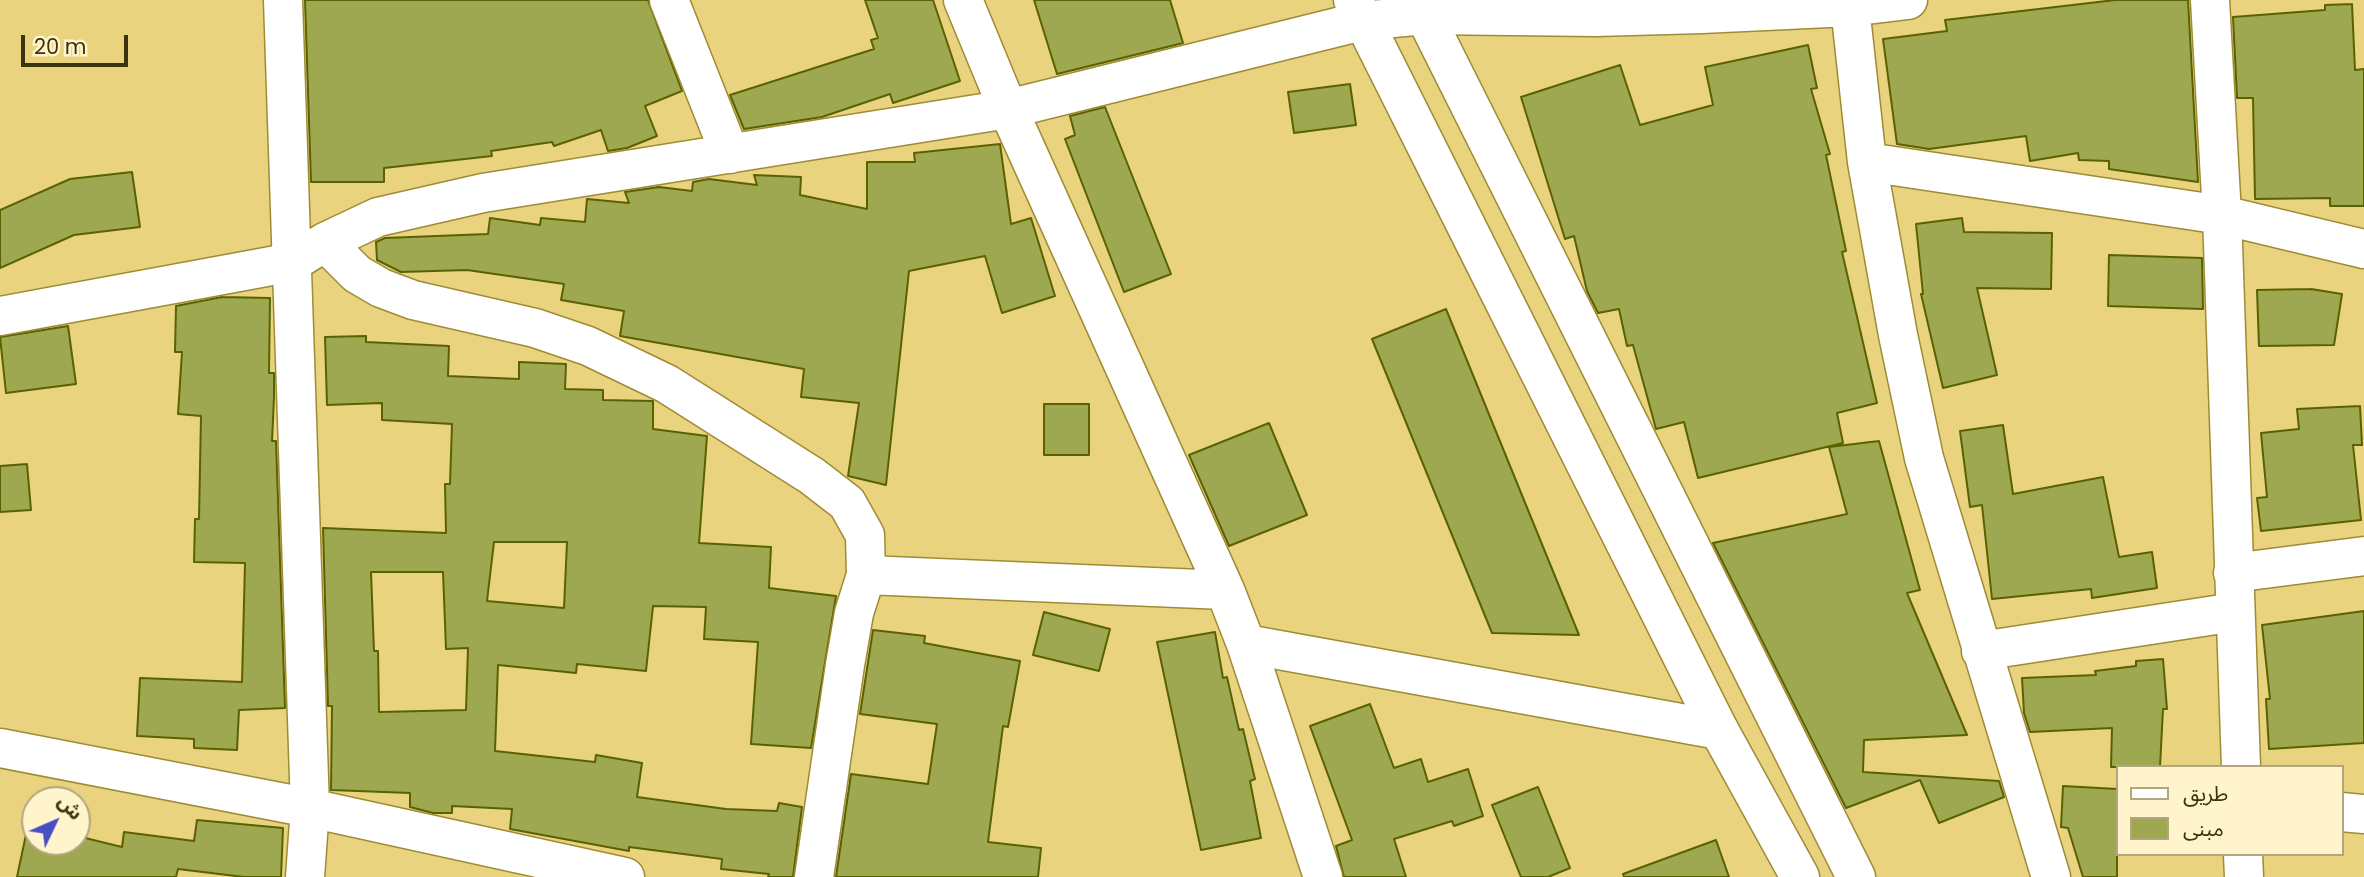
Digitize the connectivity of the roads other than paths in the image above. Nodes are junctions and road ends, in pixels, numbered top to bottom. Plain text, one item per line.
1 (283, 0) edge
2 (669, 0) edge
3 (963, 0) edge
4 (1908, 0) edge
5 (2210, 0) edge
6 (1850, 6) junction
7 (1421, 8) edge
8 (1358, 10) edge
9 (1008, 109) junction
10 (730, 153) junction
11 (1867, 162) junction
12 (2222, 215) junction
13 (325, 242) junction
14 (2364, 250) edge
15 (293, 262) junction
16 (0, 316) edge
17 (2364, 555) edge
18 (2233, 573) junction
19 (866, 575) junction
20 (1225, 590) junction
21 (2235, 612) junction
22 (1246, 644) junction
23 (1981, 650) junction
24 (1719, 730) junction
25 (0, 748) edge
26 (2241, 765) edge
27 (310, 808) junction
28 (2343, 812) edge
29 (2364, 814) edge
30 (2243, 856) edge
31 (305, 877) edge
32 (625, 877) edge
33 (814, 877) edge
34 (1323, 877) edge
35 (1800, 877) edge
36 (1856, 877) edge
37 (2051, 877) edge
38 (2244, 877) edge

1 - 15 street
2 - 10 street
3 - 9 street
4 - 6 street
5 - 12 street
6 - 7 street
6 - 11 street
7 - 8 street
7 - 36 street
8 - 9 street
8 - 24 street
9 - 10 street
9 - 20 street
10 - 13 street
11 - 12 street
11 - 23 street
12 - 14 street
12 - 18 street
13 - 15 street
13 - 19 street
15 - 16 street
15 - 27 street
17 - 18 street
18 - 21 street
19 - 20 street
19 - 33 street
20 - 22 street
21 - 23 street
21 - 26 street
22 - 24 street
22 - 34 street
23 - 37 street
24 - 35 street
25 - 27 street
27 - 31 street
27 - 32 street
28 - 29 street
30 - 38 street

